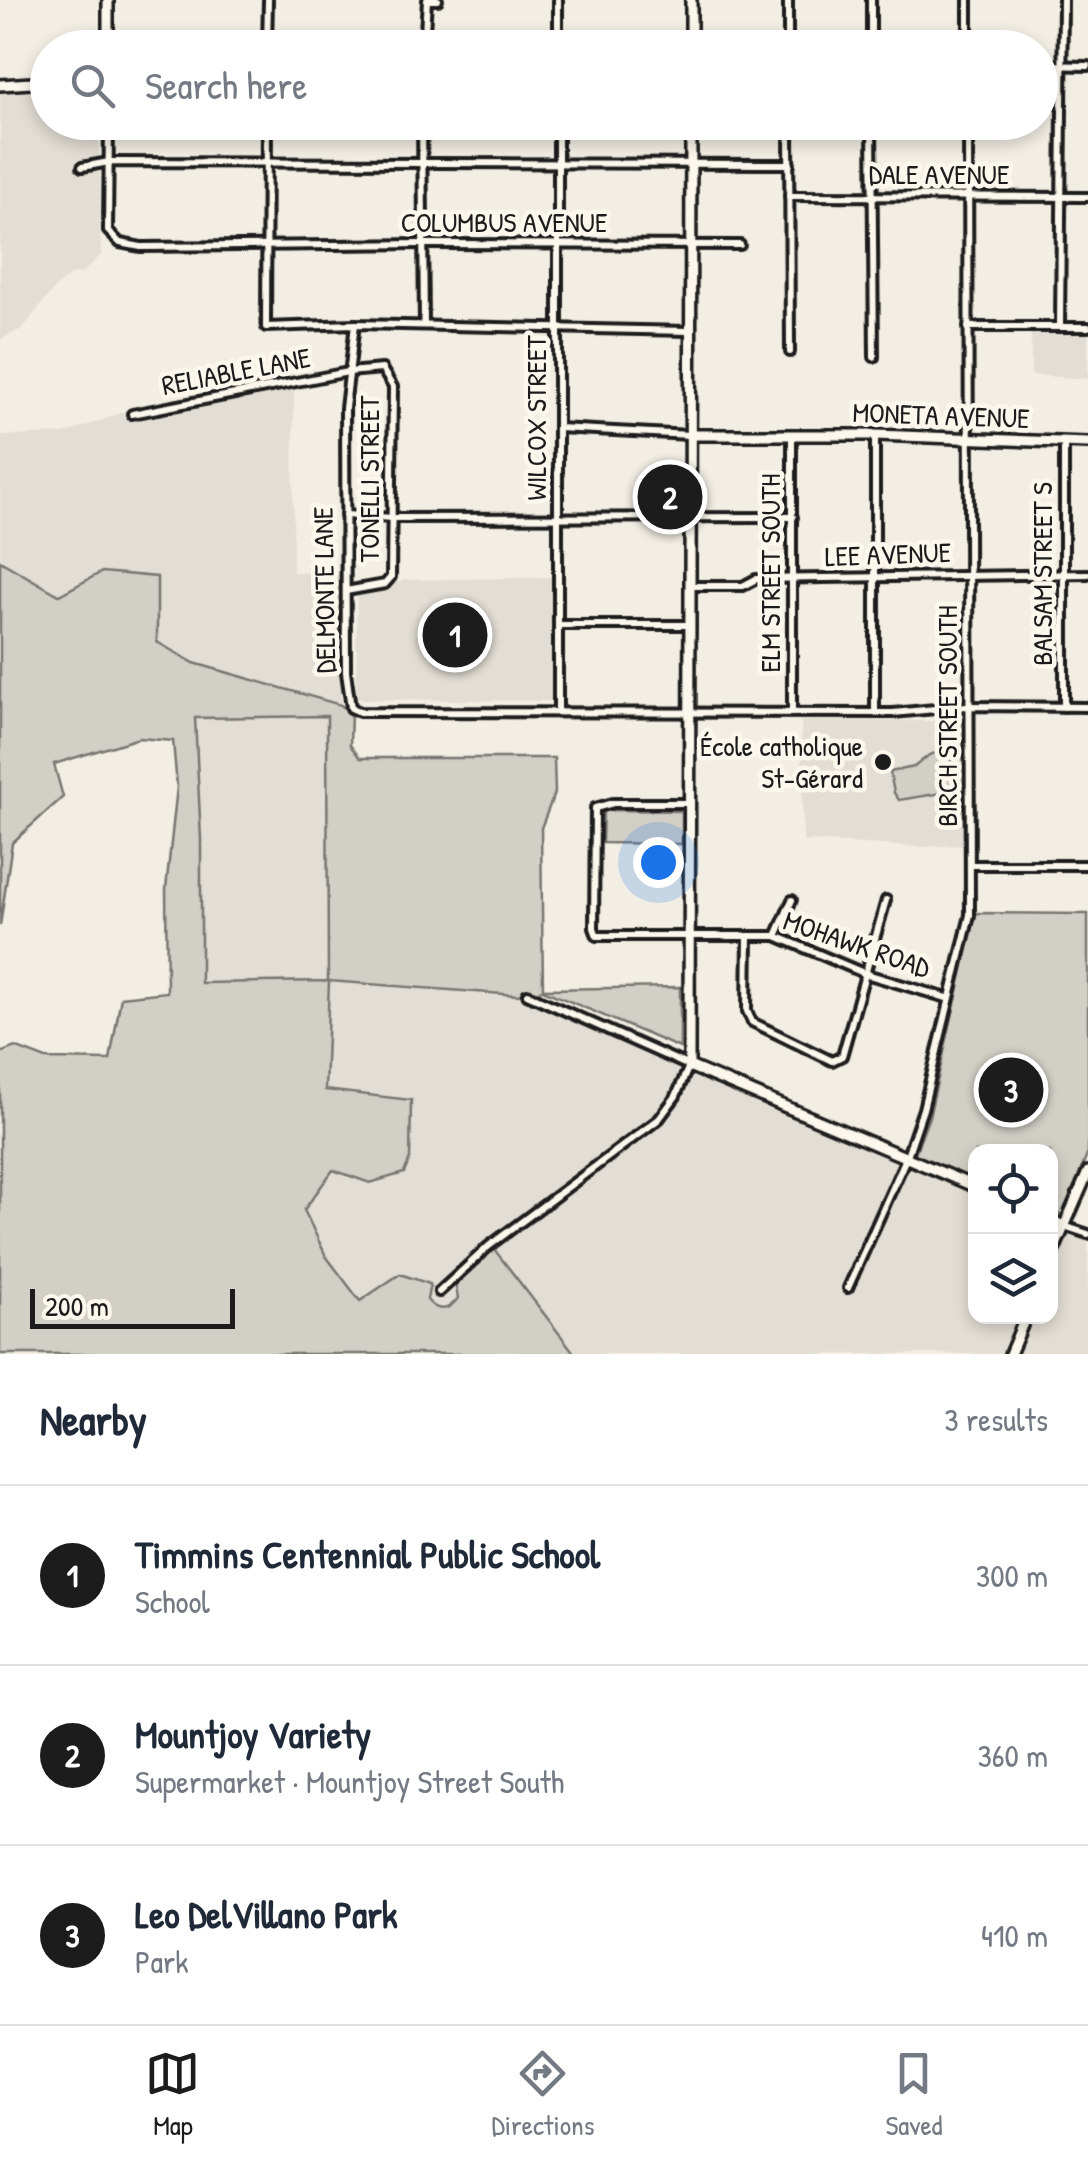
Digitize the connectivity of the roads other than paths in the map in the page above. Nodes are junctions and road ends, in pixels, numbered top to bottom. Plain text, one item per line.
1 (108, 0) edge
2 (268, 0) edge
3 (427, 0) edge
4 (438, 0) edge
5 (558, 0) edge
6 (690, 0) edge
7 (788, 0) edge
8 (871, 0) edge
9 (968, 0) edge
10 (1064, 0) edge
11 (108, 30) edge
12 (268, 30) edge
13 (425, 30) edge
14 (558, 30) edge
15 (690, 30) edge
16 (788, 30) edge
17 (871, 30) edge
18 (968, 30) edge
19 (1058, 66) edge
20 (1062, 66) junction
21 (1088, 66) edge
22 (30, 83) edge
23 (0, 85) edge
24 (109, 140) edge
25 (266, 140) edge
26 (422, 140) edge
27 (558, 140) edge
28 (690, 140) edge
29 (789, 140) edge
30 (872, 140) edge
31 (968, 140) edge
32 (109, 162) junction
33 (266, 162) junction
34 (422, 163) junction
35 (558, 164) junction
36 (690, 164) junction
37 (790, 164) junction
38 (82, 167) dead end
39 (790, 196) junction
40 (873, 196) junction
41 (1061, 196) junction
42 (1088, 197) edge
43 (968, 198) junction
44 (423, 244) junction
45 (558, 244) junction
46 (740, 244) dead end
47 (690, 245) junction
48 (268, 246) junction
49 (355, 324) junction
50 (424, 324) junction
51 (968, 327) junction
52 (1060, 327) junction
53 (1088, 327) edge
54 (558, 329) junction
55 (690, 330) junction
56 (790, 352) dead end
57 (874, 357) dead end
58 (348, 372) junction
59 (132, 414) dead end
60 (558, 428) junction
61 (792, 434) junction
62 (690, 435) junction
63 (875, 436) junction
64 (968, 438) junction
65 (1064, 442) junction
66 (1088, 443) edge
67 (345, 514) junction
68 (689, 517) junction
69 (793, 517) junction
70 (393, 518) junction
71 (558, 518) junction
72 (968, 574) junction
73 (1065, 574) junction
74 (1088, 574) edge
75 (792, 578) junction
76 (874, 578) junction
77 (691, 586) junction
78 (346, 591) junction
79 (558, 625) junction
80 (692, 625) junction
81 (967, 706) junction
82 (1064, 707) junction
83 (1088, 708) edge
84 (558, 712) junction
85 (691, 712) junction
86 (792, 712) junction
87 (874, 712) junction
88 (691, 803) junction
89 (1088, 864) edge
90 (970, 865) junction
91 (792, 900) dead end
92 (886, 900) dead end
93 (690, 936) junction
94 (748, 936) junction
95 (776, 936) junction
96 (866, 974) junction
97 (527, 994) dead end
98 (948, 998) junction
99 (690, 1066) junction
100 (907, 1156) junction
101 (1088, 1172) edge
102 (968, 1183) edge
103 (1058, 1223) edge
104 (1064, 1226) junction
105 (1088, 1234) edge
106 (1058, 1240) edge
107 (848, 1288) dead end
108 (438, 1292) dead end
109 (1023, 1324) edge
110 (1010, 1354) edge

1 - 11 street
2 - 12 street
3 - 4 street
3 - 13 street
5 - 14 street
6 - 15 street
7 - 16 street
8 - 17 street
9 - 18 street
10 - 20 street
19 - 20 street
20 - 21 street
20 - 41 street
22 - 23 street
24 - 32 street, COLUMBUS AVENUE
25 - 33 street
26 - 34 street
27 - 35 street, WILCOX STREET
28 - 36 street
29 - 37 street
30 - 40 street
31 - 43 street, BIRCH STREET SOUTH
32 - 33 street
32 - 38 street
32 - 48 street, COLUMBUS AVENUE
33 - 34 street
33 - 48 street
34 - 35 street
34 - 44 street
35 - 36 street
35 - 45 street, WILCOX STREET
36 - 37 street
36 - 47 street
37 - 39 street
39 - 40 street, DALE AVENUE
39 - 56 street
40 - 43 street, DALE AVENUE
40 - 57 street
41 - 42 street, DALE AVENUE
41 - 43 street, DALE AVENUE
41 - 52 street
43 - 51 street, BIRCH STREET SOUTH
44 - 45 street, COLUMBUS AVENUE
44 - 48 street, COLUMBUS AVENUE
44 - 50 street
45 - 47 street, COLUMBUS AVENUE
45 - 54 street, WILCOX STREET
46 - 47 street, COLUMBUS AVENUE
47 - 55 street
48 - 49 street
49 - 50 street
49 - 58 street, DELMONTE LANE
50 - 54 street
51 - 52 street
51 - 64 street, BIRCH STREET SOUTH
52 - 53 street
54 - 55 street
54 - 60 street, WILCOX STREET
55 - 62 street
58 - 59 street, RELIABLE LANE
58 - 67 street, DELMONTE LANE
58 - 70 street, TONELLI STREET
60 - 62 street
60 - 71 street, WILCOX STREET
61 - 62 street, MONETA AVENUE
61 - 63 street, MONETA AVENUE
61 - 69 street, ELM STREET SOUTH
62 - 68 street
63 - 64 street, MONETA AVENUE
63 - 76 street
64 - 65 street, MONETA AVENUE
64 - 72 street, BIRCH STREET SOUTH
65 - 66 street, MONETA AVENUE
65 - 73 street, BALSAM STREET S
67 - 70 street
67 - 78 street, DELMONTE LANE
68 - 69 street
68 - 71 street
68 - 77 street
69 - 75 street, ELM STREET SOUTH
70 - 71 street
70 - 78 street, TONELLI STREET
71 - 79 street, WILCOX STREET
72 - 73 street, LEE AVENUE
72 - 76 street, LEE AVENUE
72 - 81 street, BIRCH STREET SOUTH
73 - 74 street, LEE AVENUE
73 - 82 street, BALSAM STREET S
75 - 76 street, LEE AVENUE
75 - 77 street, LEE AVENUE
75 - 86 street, ELM STREET SOUTH
76 - 87 street
77 - 80 street
78 - 84 street, DELMONTE LANE
79 - 80 street
79 - 84 street, WILCOX STREET
80 - 85 street
81 - 82 street
81 - 87 street
81 - 90 street, BIRCH STREET SOUTH
82 - 83 street
84 - 85 street
85 - 86 street
85 - 88 street
86 - 87 street
88 - 93 street
88 - 93 street, MOHAWK ROAD
89 - 90 street
90 - 98 street, BIRCH STREET SOUTH
91 - 95 street
92 - 96 street
93 - 94 street, MOHAWK ROAD
93 - 99 street
94 - 95 street, MOHAWK ROAD
94 - 96 street
95 - 96 street, MOHAWK ROAD
96 - 98 street, MOHAWK ROAD
97 - 99 street
98 - 100 street, BIRCH STREET SOUTH
99 - 100 street
99 - 108 street
100 - 102 street
100 - 107 street, BIRCH STREET SOUTH
101 - 104 street
103 - 104 street
104 - 105 street
104 - 106 street
109 - 110 street

